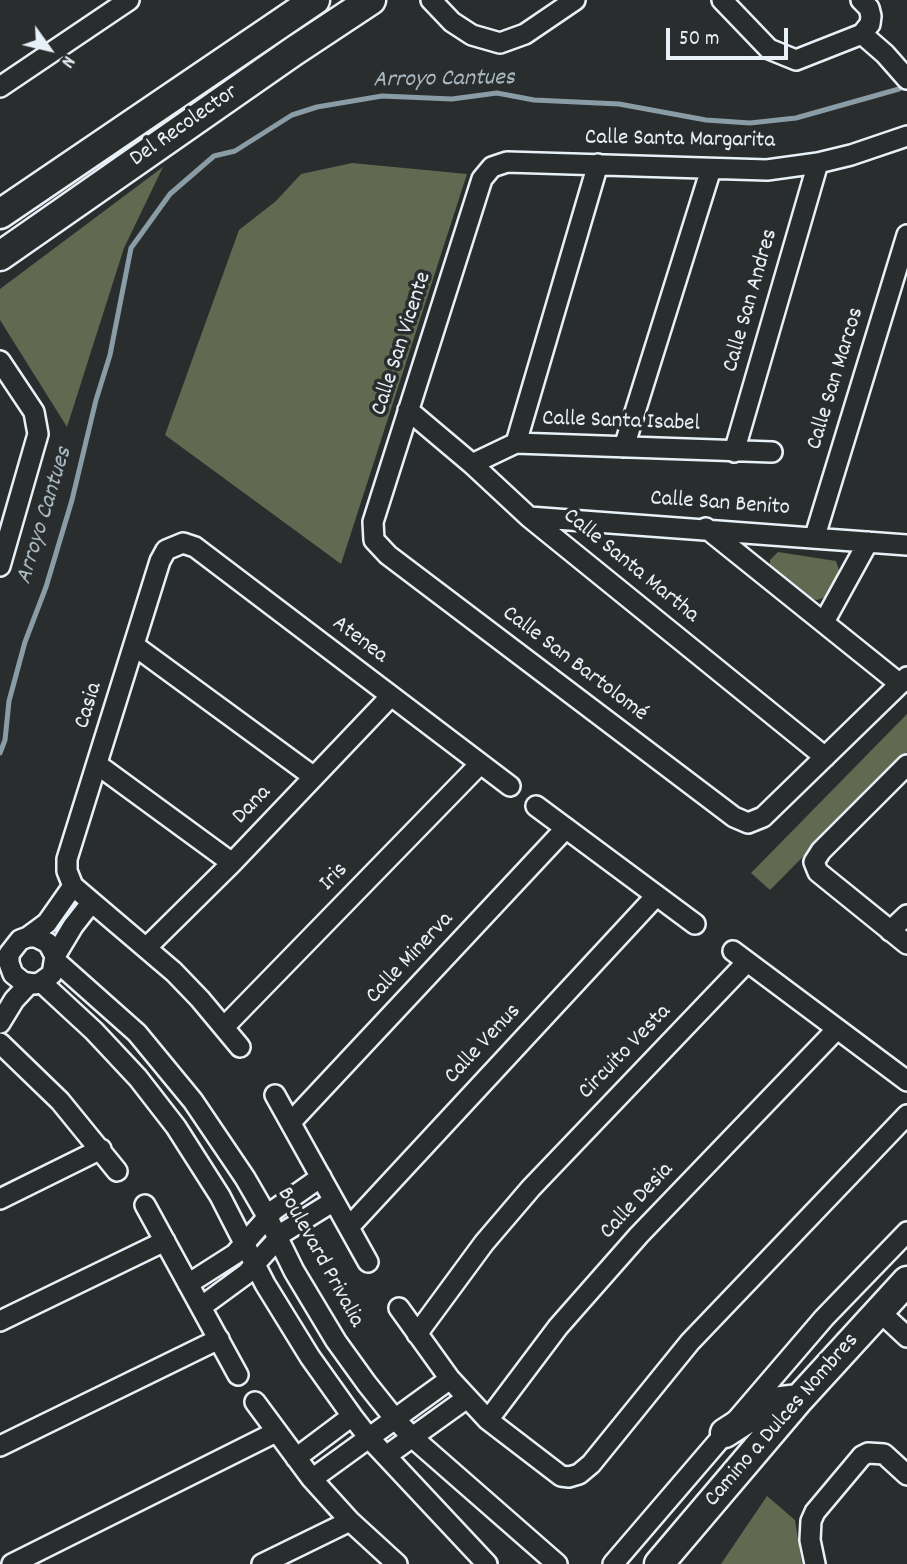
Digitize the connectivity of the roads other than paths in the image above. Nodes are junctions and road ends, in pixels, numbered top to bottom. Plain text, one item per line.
1 (129, 0) edge
2 (315, 0) edge
3 (371, 0) edge
4 (431, 0) edge
5 (575, 0) edge
6 (722, 0) edge
7 (861, 0) edge
8 (288, 8) edge
9 (862, 34) junction
10 (294, 51) junction
11 (907, 79) edge
12 (0, 88) edge
13 (907, 136) edge
14 (598, 163) junction
15 (818, 163) junction
16 (492, 167) joint
17 (711, 169) junction
18 (2, 210) edge
19 (907, 235) edge
20 (24, 239) junction
21 (0, 256) edge
22 (4, 374) edge
23 (408, 410) junction
24 (516, 443) junction
25 (624, 447) junction
26 (734, 452) junction
27 (772, 452) dead end
28 (472, 464) junction
29 (21, 494) junction
30 (0, 509) edge
31 (529, 517) junction
32 (706, 528) junction
33 (815, 536) junction
34 (374, 540) joint
35 (869, 542) junction
36 (176, 545) joint
37 (907, 545) edge
38 (0, 566) edge
39 (824, 622) junction
40 (135, 646) junction
41 (904, 680) edge
42 (391, 696) junction
43 (825, 757) junction
44 (480, 764) junction
45 (98, 765) junction
46 (907, 765) edge
47 (314, 777) junction
48 (510, 786) dead end
49 (536, 806) dead end
50 (566, 828) junction
51 (232, 863) junction
52 (73, 886) junction
53 (656, 896) junction
54 (91, 903) junction
55 (907, 915) edge
56 (695, 925) dead end
57 (890, 931) junction
58 (28, 937) junction
59 (907, 944) edge
60 (146, 947) junction
61 (55, 958) junction
62 (9, 962) junction
63 (0, 982) edge
64 (35, 983) junction
65 (0, 1023) edge
66 (224, 1027) junction
67 (837, 1029) junction
68 (0, 1042) edge
69 (240, 1048) dead end
70 (907, 1081) edge
71 (275, 1095) dead end
72 (907, 1115) edge
73 (291, 1122) junction
74 (101, 1149) junction
75 (117, 1171) dead end
76 (321, 1177) junction
77 (0, 1199) edge
78 (334, 1201) junction
79 (145, 1205) dead end
80 (267, 1216) junction
81 (349, 1227) junction
82 (907, 1232) edge
83 (278, 1238) junction
84 (165, 1241) junction
85 (244, 1245) junction
86 (368, 1262) dead end
87 (254, 1265) junction
88 (188, 1284) junction
89 (906, 1285) edge
90 (201, 1307) junction
91 (399, 1308) dead end
92 (879, 1311) junction
93 (0, 1321) edge
94 (416, 1334) junction
95 (907, 1337) edge
96 (219, 1339) junction
97 (238, 1375) dead end
98 (450, 1379) junction
99 (467, 1398) junction
100 (799, 1399) junction
101 (255, 1402) dead end
102 (352, 1416) junction
103 (396, 1419) junction
104 (488, 1420) junction
105 (276, 1432) junction
106 (725, 1433) junction
107 (412, 1437) junction
108 (369, 1438) junction
109 (0, 1446) edge
110 (386, 1456) junction
111 (296, 1458) junction
112 (907, 1475) edge
113 (312, 1479) junction
114 (350, 1521) junction
115 (534, 1557) edge
116 (660, 1563) edge
117 (12, 1564) edge
118 (262, 1564) edge
119 (397, 1564) edge
120 (487, 1564) edge
121 (557, 1564) edge
122 (613, 1564) edge
123 (815, 1564) edge

1 - 12 street
2 - 8 street, Del Recolector
3 - 10 street, Del Recolector
4 - 5 street
6 - 9 street
7 - 9 street
8 - 10 street
8 - 18 street, Del Recolector
9 - 11 street
10 - 20 street, Del Recolector
13 - 15 street, Calle Santa Margarita
14 - 16 street, Calle Santa Margarita
14 - 17 street, Calle Santa Margarita
14 - 24 street
15 - 17 street, Calle Santa Margarita
15 - 26 street, Calle San Andres
16 - 23 street, Calle San Vicente
17 - 25 street
18 - 20 street
19 - 33 street, Calle San Marcos
20 - 21 street, Del Recolector
22 - 29 street
23 - 28 street, Calle Santa Martha
23 - 34 street, Calle San Vicente
24 - 25 street, Calle Santa Isabel
24 - 28 street, Calle Santa Isabel
25 - 26 street, Calle Santa Isabel
26 - 27 street, Calle Santa Isabel
28 - 31 street, Calle Santa Martha
29 - 30 street
29 - 38 street
31 - 32 street, Calle San Benito
31 - 43 street, Calle Santa Martha
32 - 33 street, Calle San Benito
32 - 39 street
33 - 35 street, Calle San Benito
34 - 43 street, Calle San Bartolomé
35 - 37 street, Calle San Benito
35 - 39 street
36 - 40 street, Casia
36 - 42 street, Atenea
39 - 41 street
40 - 45 street, Casia
40 - 47 street
41 - 43 street
42 - 44 street, Atenea
42 - 47 street, Dana
44 - 48 street, Atenea
44 - 66 street, Iris
45 - 51 street
45 - 52 street, Casia
46 - 57 street
47 - 51 street, Dana
49 - 50 street
50 - 53 street
50 - 73 street, Calle Minerva
51 - 60 street, Dana
52 - 54 street
52 - 58 street
53 - 56 street
53 - 81 street, Calle Venus
54 - 60 street
54 - 61 street
55 - 57 street
57 - 59 street
58 - 61 street
58 - 62 street
60 - 66 street
61 - 64 street
61 - 80 street, Boulevard Privalia
62 - 63 street
62 - 64 street
64 - 65 street
64 - 85 street
66 - 69 street
67 - 70 street, Circuito Vesta
67 - 94 street, Circuito Vesta
67 - 104 street, Calle Desia
68 - 74 street
71 - 73 street
72 - 104 street
73 - 76 street
74 - 75 street
74 - 77 street
76 - 78 street
76 - 80 street
78 - 81 street
78 - 83 street
79 - 84 street
80 - 83 street, Boulevard Privalia
80 - 85 street
81 - 86 street
82 - 106 street
83 - 87 street
83 - 103 street, Boulevard Privalia
84 - 88 street
84 - 93 street
85 - 87 street
85 - 88 street
87 - 90 street
87 - 102 street
88 - 90 street
89 - 92 street, Camino a Dulces Nombres
90 - 96 street
91 - 94 street
92 - 95 street
92 - 100 street, Camino a Dulces Nombres
94 - 98 street
96 - 97 street
96 - 109 street
98 - 99 street
98 - 103 street
99 - 104 street
99 - 107 street
100 - 106 street
100 - 116 street, Camino a Dulces Nombres
101 - 105 street
102 - 108 street
102 - 111 street
103 - 107 street, Boulevard Privalia
103 - 108 street
105 - 111 street
105 - 117 street
106 - 122 street
107 - 110 street
107 - 115 street, Boulevard Privalia
108 - 110 street
108 - 113 street
110 - 120 street
111 - 113 street
112 - 123 street
113 - 114 street
114 - 118 street
114 - 119 street
115 - 121 street, Boulevard Privalia

